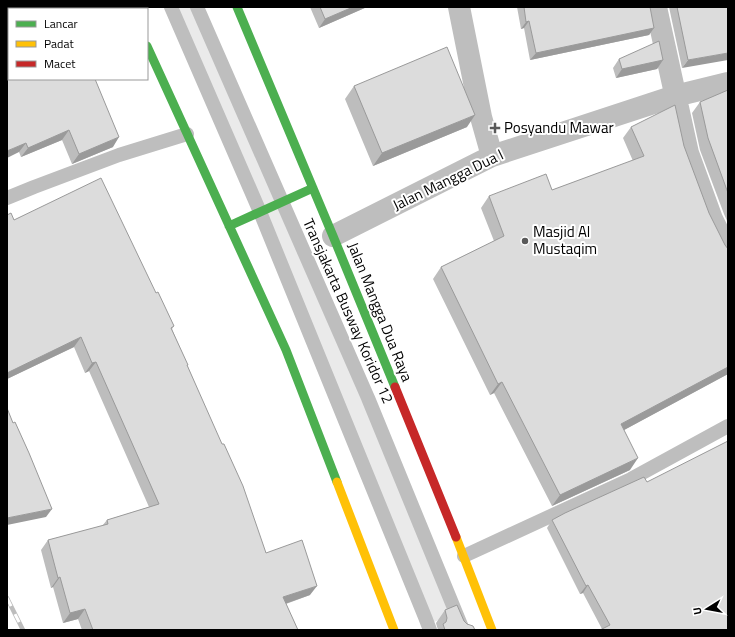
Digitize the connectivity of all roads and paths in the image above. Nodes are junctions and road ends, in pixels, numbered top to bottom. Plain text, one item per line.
1 (171, 7) edge
2 (197, 7) edge
3 (237, 7) edge
4 (459, 7) edge
5 (656, 7) edge
6 (148, 48) edge
7 (728, 83) edge
8 (675, 96) junction
9 (187, 134) junction
10 (492, 156) junction
11 (313, 188) junction
12 (7, 198) edge
13 (282, 202) junction
14 (260, 212) junction
15 (229, 226) junction
16 (333, 236) junction
17 (728, 251) edge
18 (728, 426) edge
19 (464, 556) junction
20 (394, 630) edge
21 (430, 630) edge
22 (463, 630) edge
23 (492, 630) edge

1 - 14 lane
2 - 13 lane, Transjakarta Busway Koridor 12
3 - 11 main road, Jalan Mangga Dua Raya
4 - 10 street
5 - 8 street
6 - 9 main road
7 - 8 street, Jalan Mangga Dua I
8 - 10 street, Jalan Mangga Dua I
8 - 17 street
9 - 12 lane
9 - 15 main road
10 - 16 street, Jalan Mangga Dua I
11 - 13 main road
11 - 16 main road, Jalan Mangga Dua Raya
13 - 14 main road
13 - 22 lane, Transjakarta Busway Koridor 12
14 - 15 main road
14 - 21 lane
15 - 20 main road
16 - 19 main road, Jalan Mangga Dua Raya
18 - 19 lane
19 - 23 main road, Jalan Mangga Dua Raya

